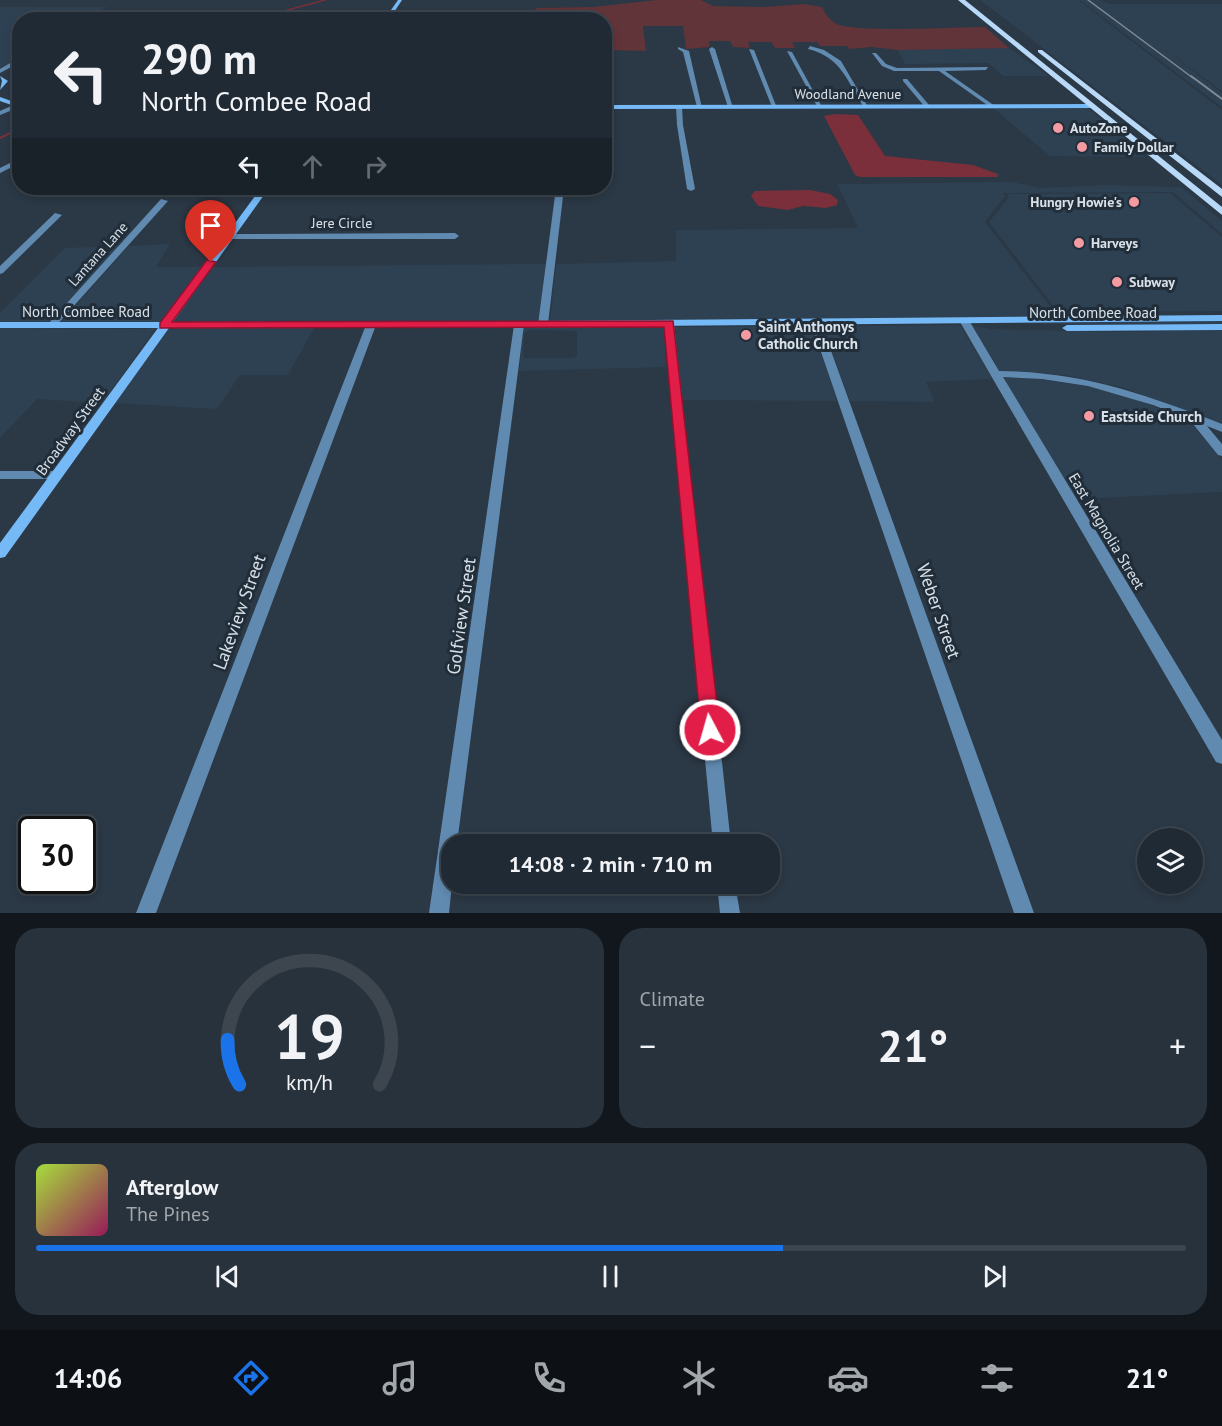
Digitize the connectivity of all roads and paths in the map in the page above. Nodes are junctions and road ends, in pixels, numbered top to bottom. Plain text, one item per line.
1 (960, 0) edge
2 (985, 8) dead end
3 (976, 13) junction
4 (991, 25) junction
5 (680, 48) dead end
6 (810, 48) dead end
7 (1035, 48) dead end
8 (712, 49) dead end
9 (751, 50) dead end
10 (789, 52) dead end
11 (874, 54) dead end
12 (986, 68) dead end
13 (940, 71) junction
14 (0, 78) edge
15 (905, 80) dead end
16 (0, 88) edge
17 (1088, 88) junction
18 (820, 106) junction
19 (866, 106) junction
20 (927, 106) junction
21 (992, 106) junction
22 (1092, 106) junction
23 (612, 107) edge
24 (679, 107) junction
25 (700, 107) junction
26 (731, 107) junction
27 (776, 107) junction
28 (1144, 132) junction
29 (1160, 162) junction
30 (692, 189) dead end
31 (260, 195) edge
32 (559, 195) edge
33 (1222, 196) edge
34 (164, 201) dead end
35 (1222, 212) edge
36 (58, 215) dead end
37 (455, 236) dead end
38 (229, 237) junction
39 (0, 271) edge
40 (1222, 318) edge
41 (964, 322) junction
42 (816, 323) junction
43 (543, 324) junction
44 (669, 324) junction
45 (0, 325) edge
46 (371, 325) junction
47 (519, 325) junction
48 (51, 326) junction
49 (164, 326) junction
50 (1222, 327) edge
51 (995, 374) junction
52 (1193, 417) junction
53 (1222, 428) edge
54 (1222, 452) edge
55 (0, 475) edge
56 (56, 475) junction
57 (0, 553) edge
58 (1222, 756) edge
59 (721, 834) edge
60 (727, 894) edge
61 (146, 913) edge
62 (439, 913) edge
63 (730, 913) edge
64 (1024, 913) edge

1 - 3 main road
2 - 3 main road
3 - 4 main road
3 - 4 main road
4 - 22 main road
5 - 25 street
6 - 19 street
7 - 17 main road
8 - 26 street
9 - 27 street
10 - 18 street
11 - 13 street
12 - 13 street
13 - 21 street
14 - 16 street
15 - 20 street
17 - 22 main road
17 - 28 main road
18 - 19 street, Woodland Avenue
18 - 27 street, Woodland Avenue
19 - 20 street, Woodland Avenue
20 - 21 street, Woodland Avenue
21 - 22 street, Woodland Avenue
22 - 28 main road
22 - 29 main road
23 - 24 street, Woodland Avenue
24 - 25 street, Woodland Avenue
24 - 30 street
25 - 26 street, Woodland Avenue
26 - 27 street, Woodland Avenue
28 - 33 main road
29 - 33 main road
29 - 35 main road
31 - 38 street, Broadway Street
32 - 43 street
34 - 48 street, Lantana Lane
36 - 39 street
37 - 38 street, Jere Circle
38 - 49 street, Broadway Street
40 - 41 street, North Combee Road
41 - 42 street, North Combee Road
41 - 50 street, North Combee Road
41 - 51 street, East Magnolia Street
42 - 44 street, North Combee Road
42 - 64 street, Weber Street
43 - 44 street, North Combee Road
43 - 47 street, North Combee Road
44 - 59 street
45 - 48 street, North Combee Road
46 - 47 street, North Combee Road
46 - 49 street, North Combee Road
46 - 61 street, Lakeview Street
47 - 62 street, Golfview Street
48 - 49 street, North Combee Road
49 - 56 street, Broadway Street
51 - 52 street
51 - 58 street, East Magnolia Street
52 - 53 street
52 - 54 street
55 - 56 street
56 - 57 street, Broadway Street
60 - 63 street

